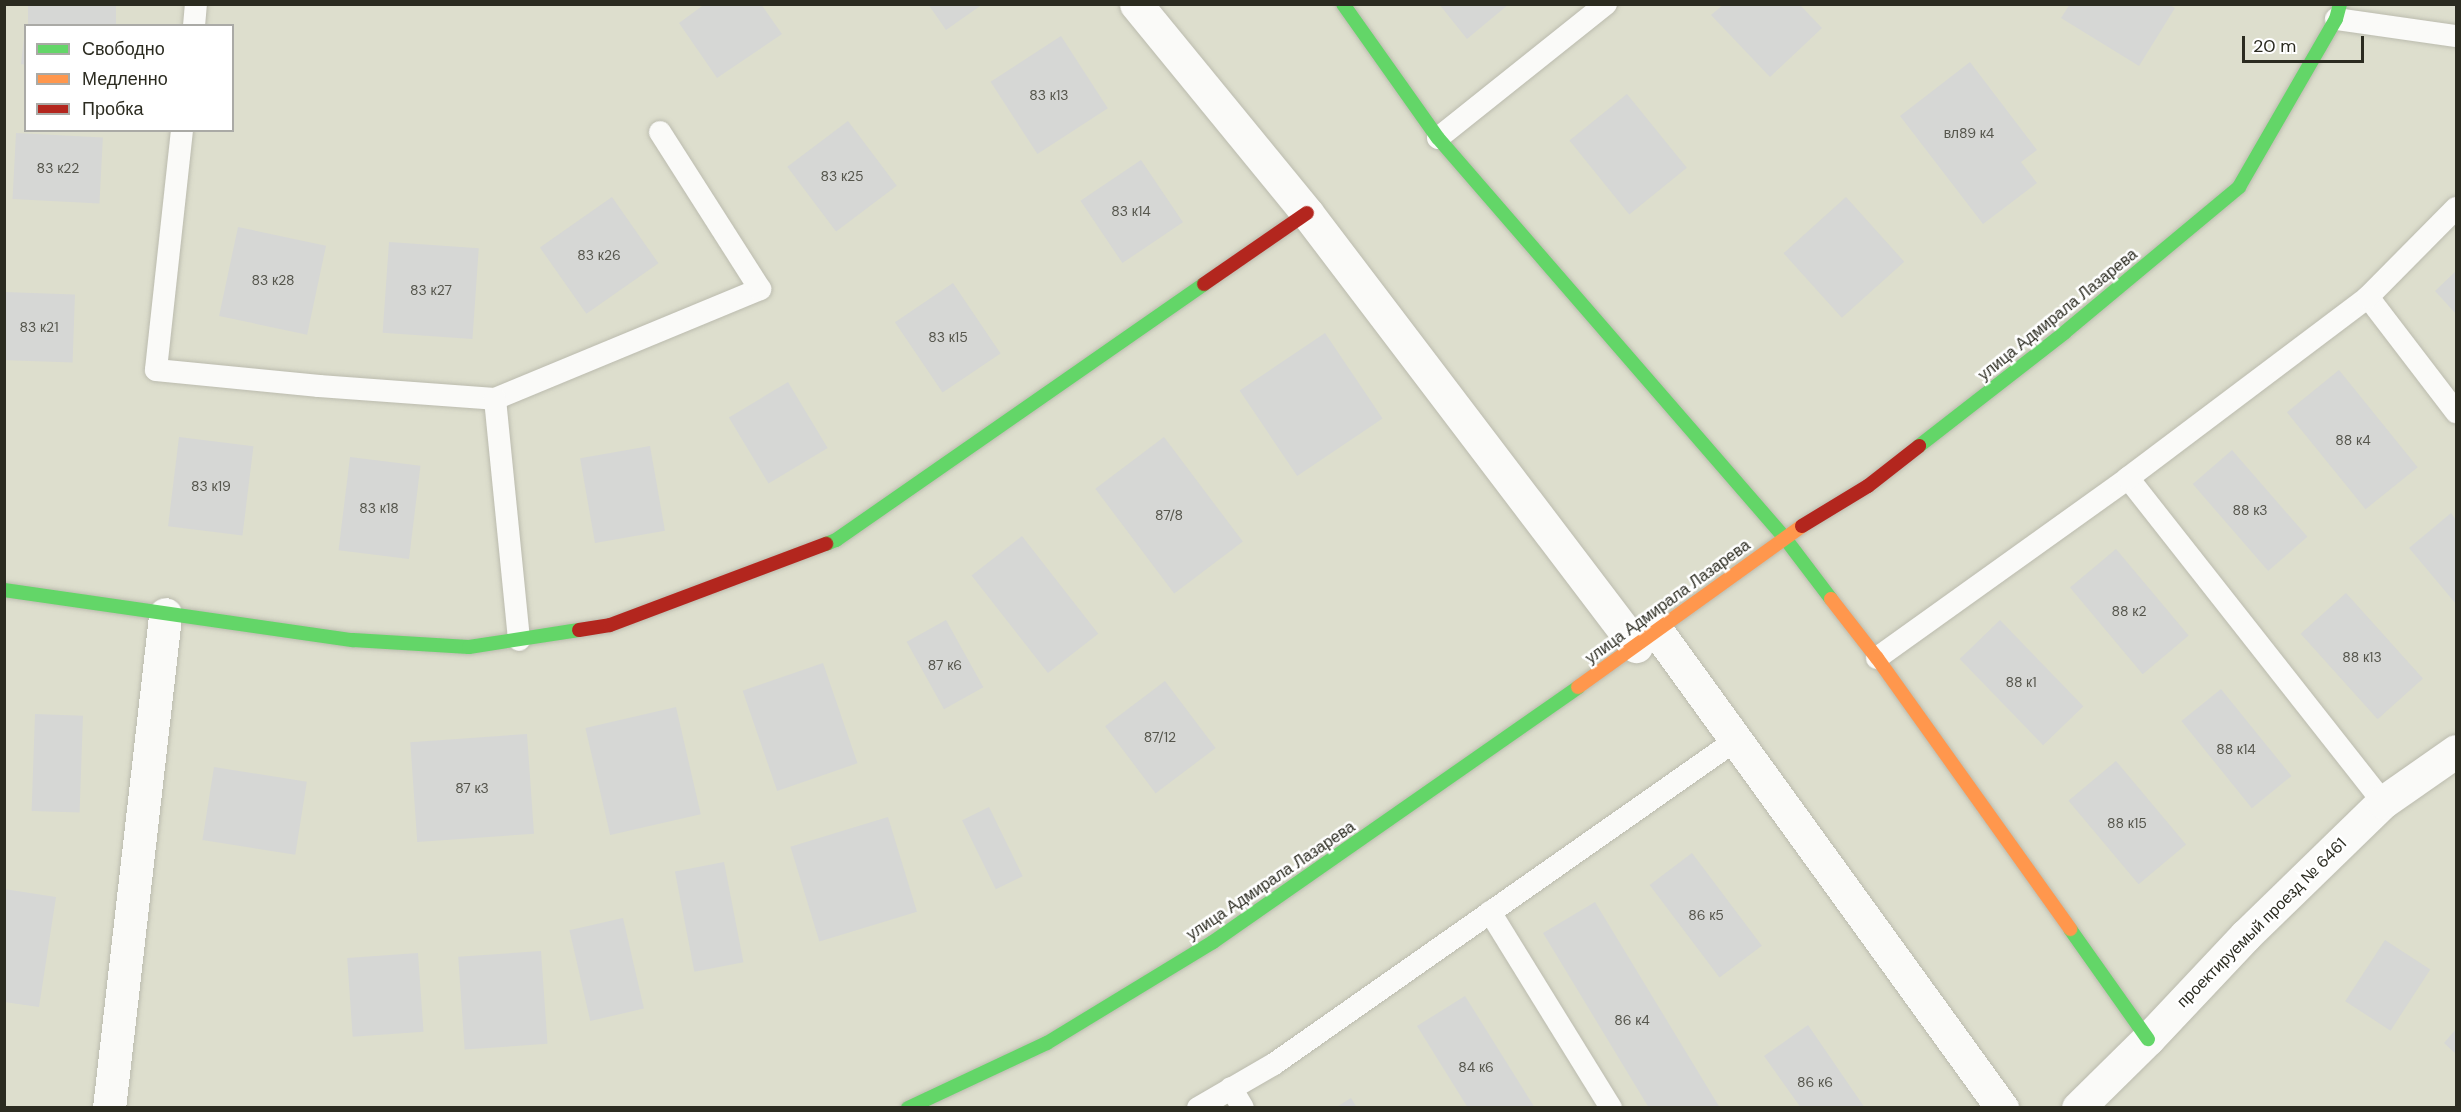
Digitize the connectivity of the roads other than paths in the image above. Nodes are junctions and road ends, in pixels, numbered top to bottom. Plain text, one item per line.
1 (196, 4) edge
2 (1136, 4) edge
3 (1343, 4) edge
4 (1606, 4) edge
5 (2338, 12) edge
6 (194, 24) edge
7 (2457, 36) edge
8 (182, 132) edge
9 (660, 132) dead end
10 (1438, 138) junction
11 (2457, 208) edge
12 (1307, 213) junction
13 (2368, 297) junction
14 (495, 399) junction
15 (2457, 412) edge
16 (2128, 478) junction
17 (1784, 537) junction
18 (4, 590) edge
19 (165, 614) junction
20 (1646, 638) junction
21 (519, 640) junction
22 (1876, 658) junction
23 (1736, 740) junction
24 (2457, 751) edge
25 (2383, 802) junction
26 (1490, 912) junction
27 (2148, 1039) junction
28 (1231, 1088) junction
29 (109, 1107) edge
30 (908, 1107) edge
31 (1198, 1107) edge
32 (1244, 1107) edge
33 (1611, 1107) edge
34 (2002, 1107) edge
35 (2078, 1107) edge

1 - 6 lane
2 - 12 street
3 - 10 street
4 - 10 lane
5 - 7 lane
5 - 17 street, улица Адмирала Лазарева
8 - 14 lane
9 - 14 lane
10 - 17 street
11 - 13 lane
12 - 20 street
12 - 21 street
13 - 15 lane
13 - 16 lane
14 - 21 lane
16 - 22 lane
16 - 25 lane
17 - 20 street, улица Адмирала Лазарева
17 - 22 street
18 - 19 street
19 - 21 street
19 - 29 street
20 - 23 street
20 - 30 street, улица Адмирала Лазарева
22 - 27 street
23 - 26 lane
23 - 34 street
24 - 25 street, проектируемый проезд № 6461
25 - 27 street, проектируемый проезд № 6461
26 - 28 lane
26 - 33 lane
27 - 35 street, проектируемый проезд № 6461
28 - 31 lane
28 - 32 lane

